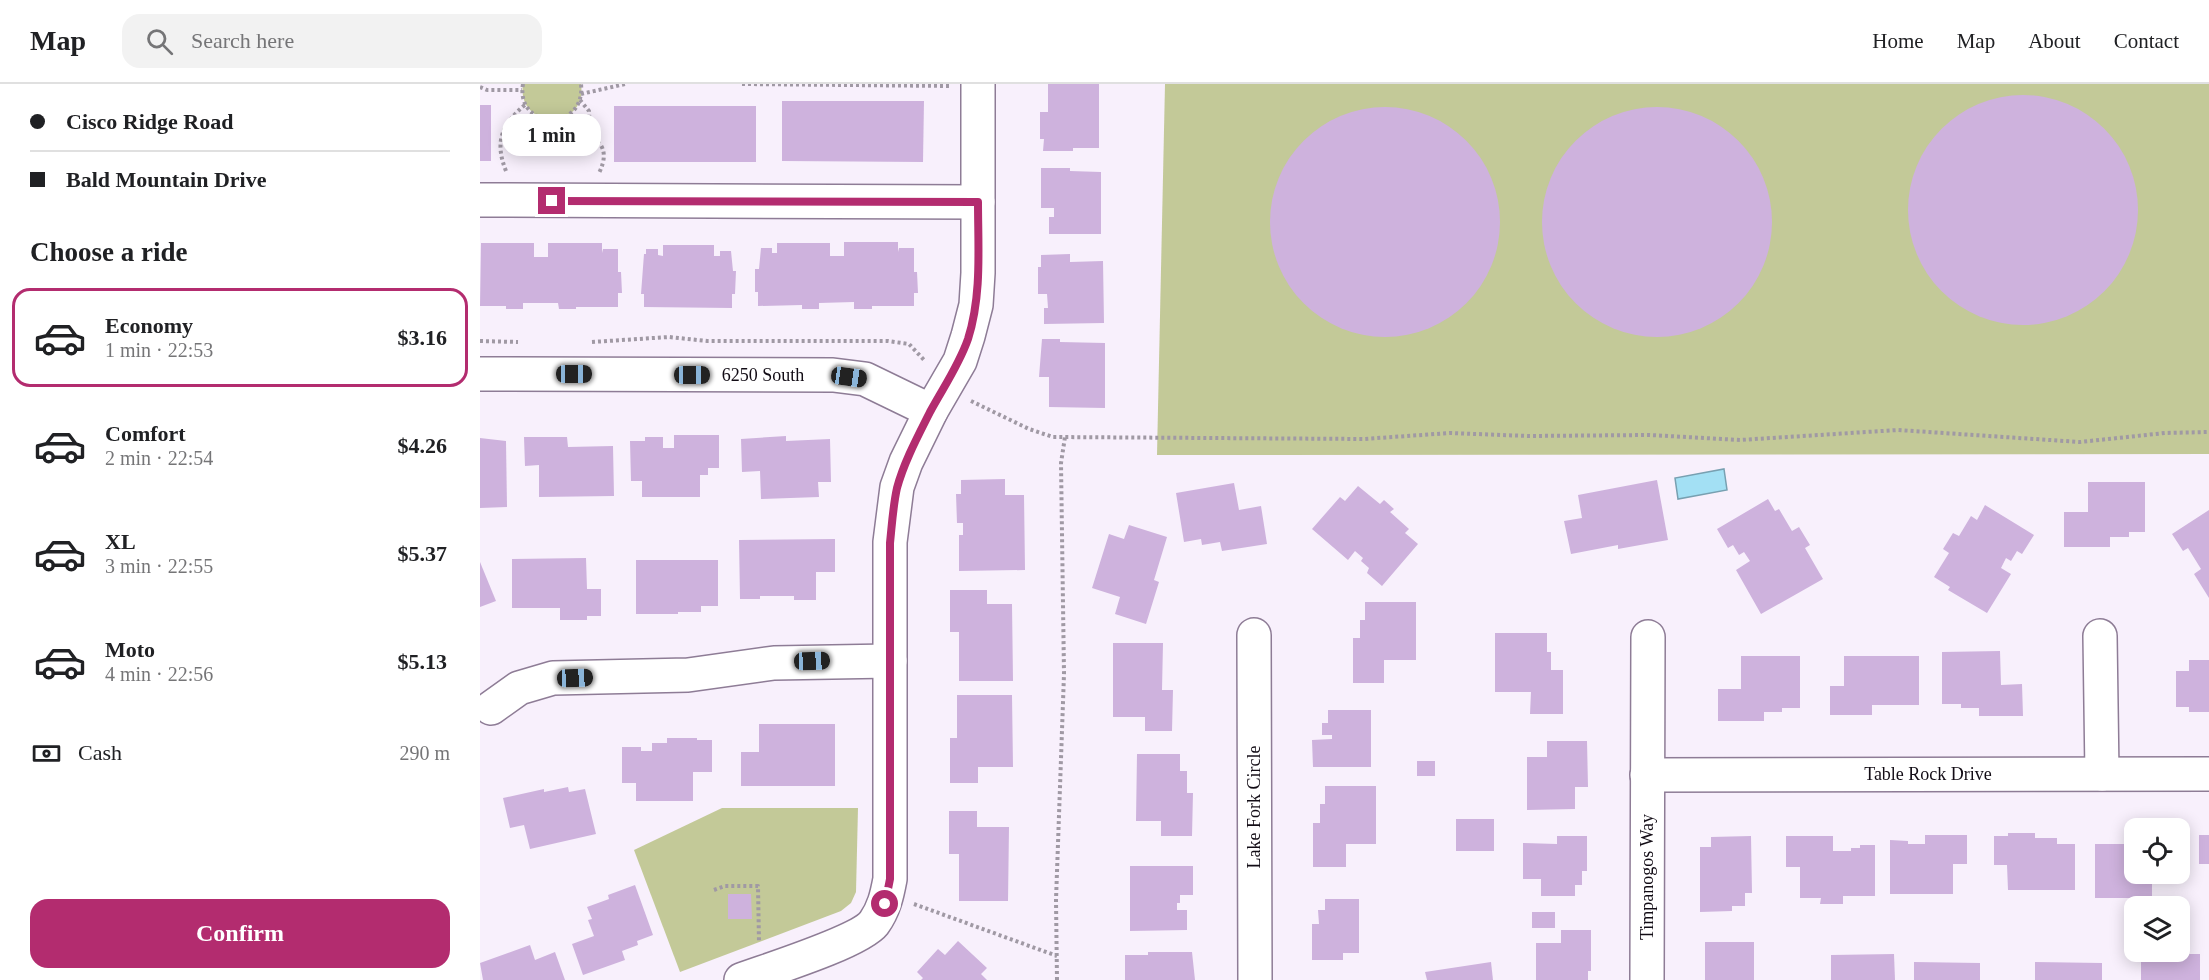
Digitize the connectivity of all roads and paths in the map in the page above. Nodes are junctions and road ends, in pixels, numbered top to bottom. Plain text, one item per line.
1 (523, 84) edge
2 (581, 84) edge
3 (625, 84) edge
4 (742, 84) edge
5 (964, 85) edge
6 (480, 87) edge
7 (522, 90) junction
8 (581, 94) junction
9 (580, 100) junction
10 (526, 104) junction
11 (504, 129) junction
12 (590, 135) junction
13 (507, 174) dead end
14 (593, 182) dead end
15 (480, 200) edge
16 (978, 202) junction
17 (480, 341) edge
18 (523, 342) dead end
19 (584, 342) dead end
20 (925, 361) dead end
21 (480, 374) edge
22 (964, 397) dead end
23 (931, 411) junction
24 (2209, 432) edge
25 (1065, 437) junction
26 (1254, 635) dead end
27 (2100, 636) dead end
28 (1647, 637) dead end
29 (890, 661) junction
30 (491, 708) dead end
31 (2102, 774) junction
32 (2209, 774) edge
33 (1647, 775) junction
34 (714, 890) dead end
35 (904, 904) dead end
36 (759, 946) dead end
37 (1057, 956) junction
38 (741, 980) edge
39 (1058, 980) edge
40 (1255, 980) edge
41 (1647, 980) edge

1 - 7 path
2 - 8 path
3 - 8 path
4 - 5 path
5 - 16 street
6 - 7 path
7 - 10 path
8 - 9 path
9 - 10 path
9 - 12 path
10 - 11 path
11 - 12 path
11 - 13 path
12 - 14 path
15 - 16 street
16 - 23 street
17 - 18 path
19 - 20 path
21 - 23 street, 6250 South
22 - 25 path
23 - 29 street
24 - 25 path
25 - 37 path
26 - 40 street, Lake Fork Circle
27 - 31 street
28 - 33 street, Timpanogos Way
29 - 30 street
29 - 38 street
31 - 32 street, Table Rock Drive
31 - 33 street, Table Rock Drive
33 - 41 street, Timpanogos Way
34 - 36 path
35 - 37 path
37 - 39 path

